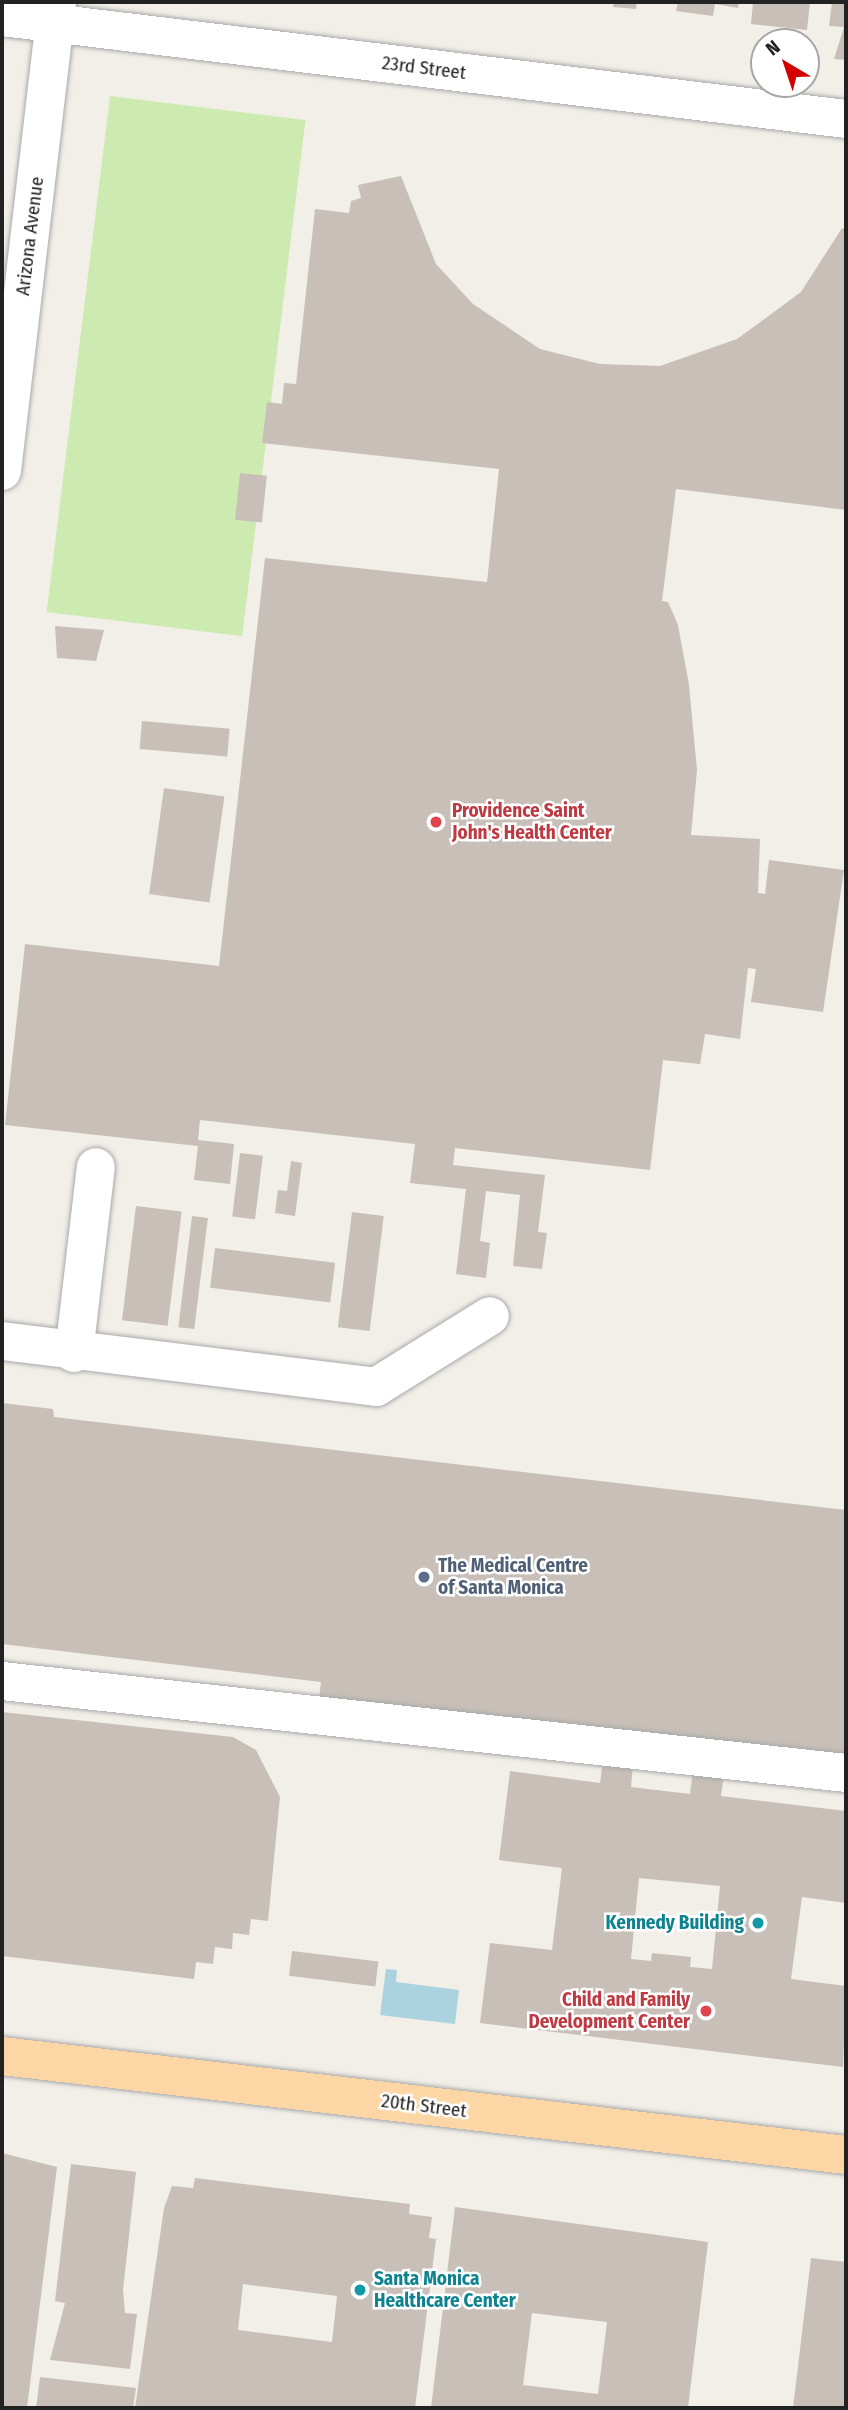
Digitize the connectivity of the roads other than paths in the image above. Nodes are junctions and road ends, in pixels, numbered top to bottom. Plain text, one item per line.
1 (56, 13) edge
2 (2, 18) edge
3 (846, 120) edge
4 (9, 351) edge
5 (2, 471) edge
6 (96, 1167) dead end
7 (490, 1316) dead end
8 (2, 1341) edge
9 (74, 1353) junction
10 (2, 1681) edge
11 (846, 1773) edge
12 (2, 2056) edge
13 (846, 2155) edge

1 - 2 street, 23rd Street
1 - 3 street, 23rd Street
1 - 4 street, Arizona Avenue
4 - 5 street, Arizona Avenue
6 - 9 street
7 - 9 street
8 - 9 street
10 - 11 street
12 - 13 main road, 20th Street

